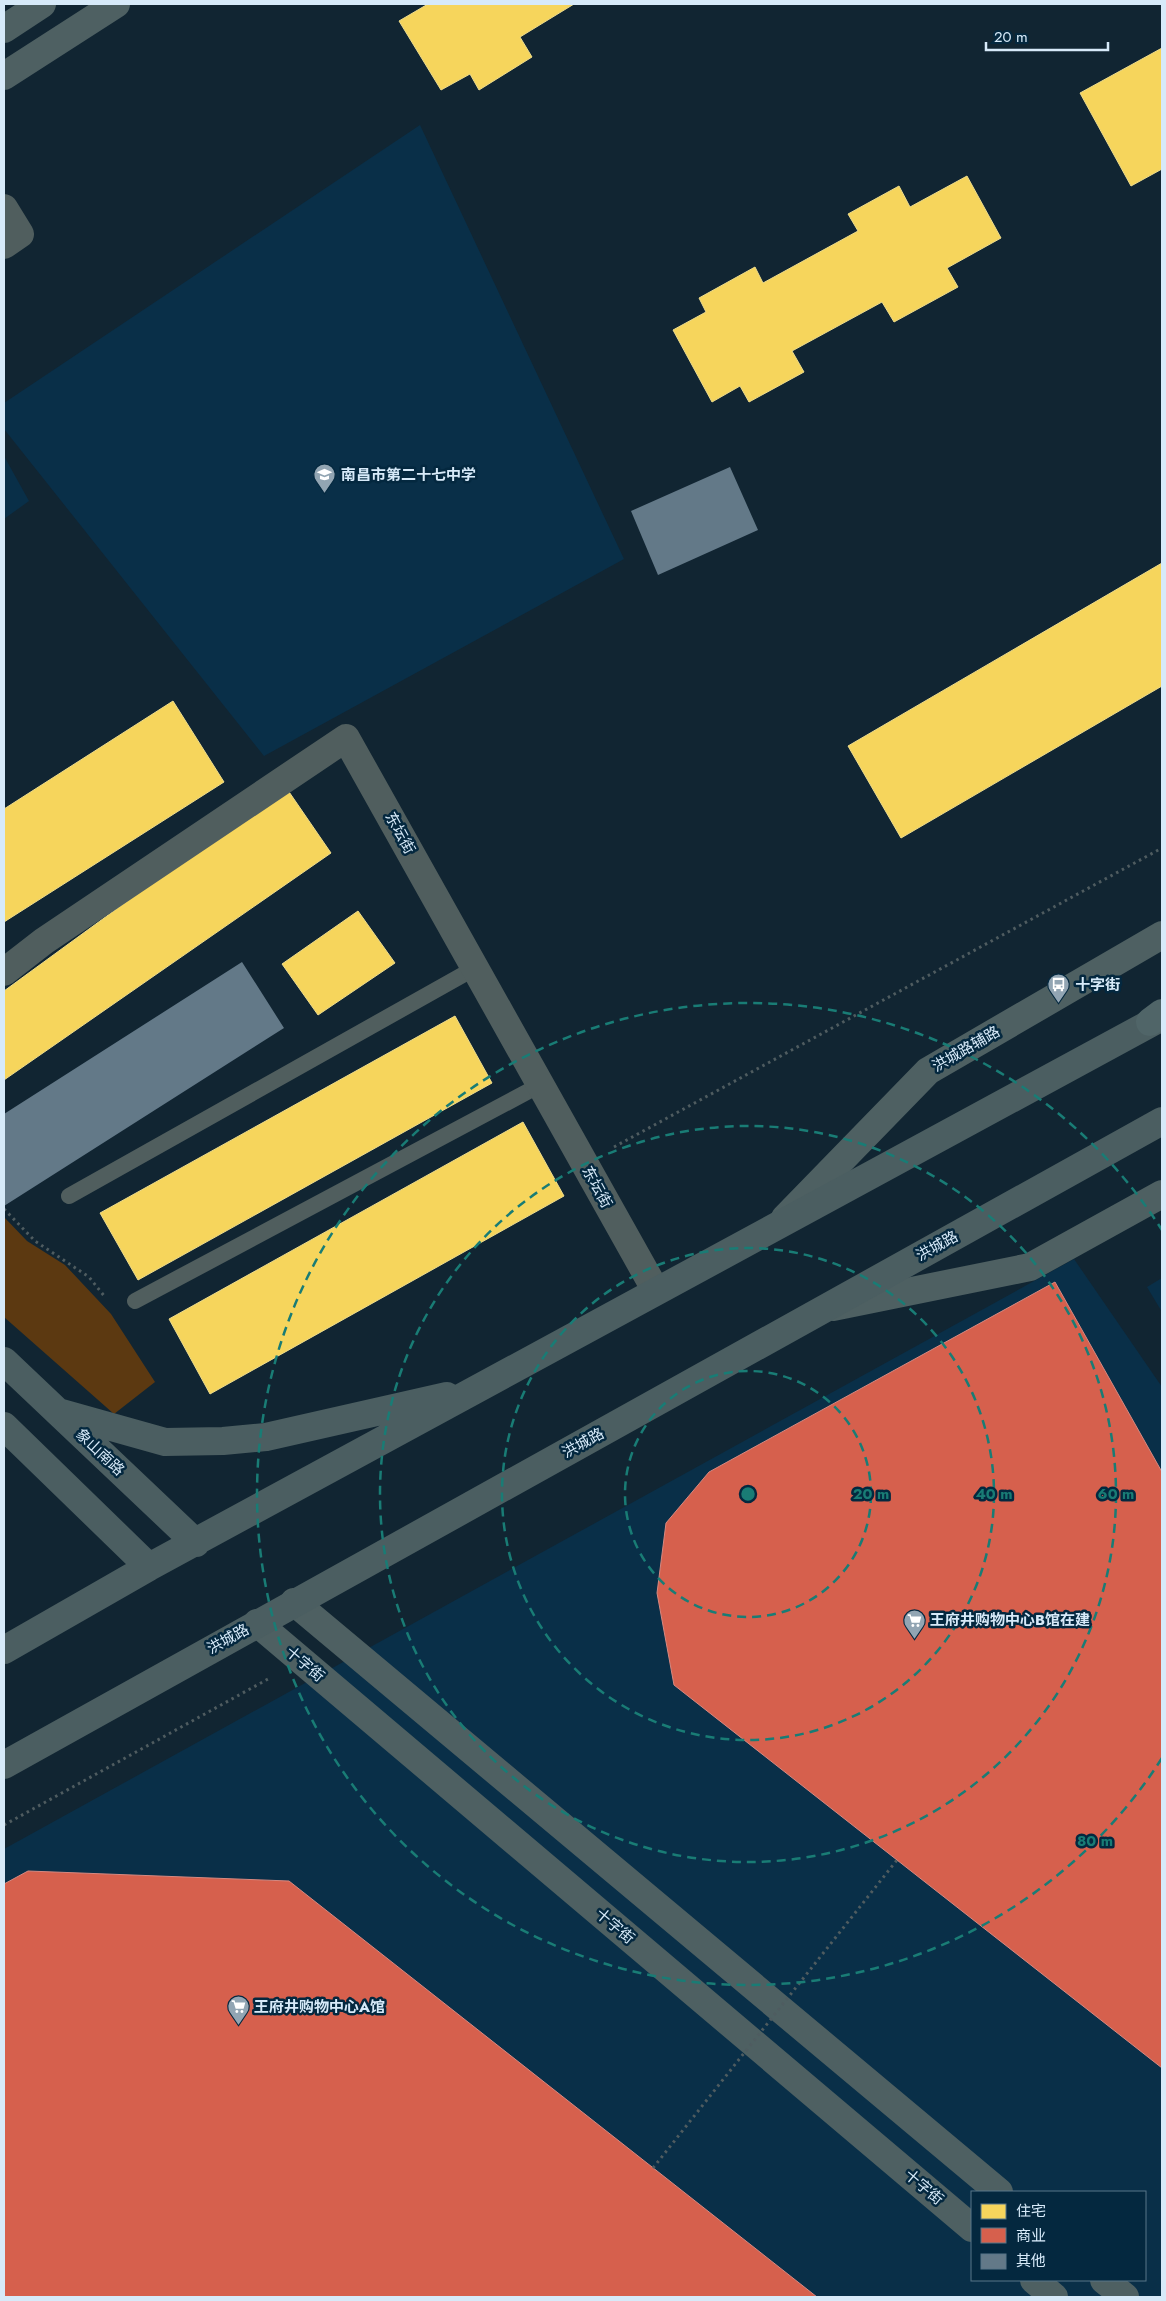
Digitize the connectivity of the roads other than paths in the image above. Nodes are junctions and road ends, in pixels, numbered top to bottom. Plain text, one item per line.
1 (42, 4) edge
2 (116, 4) edge
3 (4, 29) edge
4 (4, 76) edge
5 (4, 208) edge
6 (4, 245) edge
7 (1162, 935) edge
8 (475, 968) junction
9 (4, 972) edge
10 (1158, 1017) edge
11 (540, 1085) junction
12 (1162, 1121) edge
13 (1162, 1194) edge
14 (68, 1196) dead end
15 (781, 1223) junction
16 (656, 1291) junction
17 (135, 1301) road end
18 (824, 1309) junction
19 (4, 1361) edge
20 (478, 1389) junction
21 (58, 1412) junction
22 (4, 1426) edge
23 (196, 1543) junction
24 (149, 1567) junction
25 (294, 1602) junction
26 (257, 1623) junction
27 (4, 1650) edge
28 (4, 1765) edge
29 (999, 2191) edge
30 (971, 2227) edge
31 (1035, 2281) edge
32 (1105, 2281) edge
33 (1054, 2297) edge
34 (1125, 2297) edge

1 - 3 main road
2 - 4 main road
5 - 6 street
7 - 15 main road, 洪城路辅路
8 - 9 street, 东坛街
8 - 11 street, 东坛街
8 - 14 lane
10 - 15 main road
11 - 16 street, 东坛街
11 - 17 lane
12 - 18 main road, 洪城路
13 - 18 main road
15 - 16 main road
16 - 20 main road
18 - 25 main road, 洪城路
19 - 21 main road, 象山南路
20 - 21 main road
20 - 23 main road
21 - 23 main road, 象山南路
22 - 24 main road
23 - 24 main road
24 - 27 main road
25 - 26 main road, 洪城路
25 - 29 main road
26 - 28 main road, 洪城路
26 - 30 main road, 十字街
31 - 33 main road
32 - 34 main road

